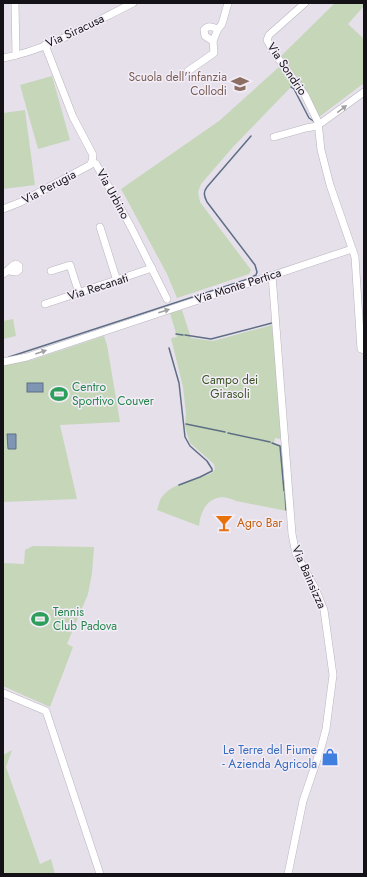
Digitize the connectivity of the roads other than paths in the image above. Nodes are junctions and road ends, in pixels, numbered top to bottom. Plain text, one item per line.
1 (15, 3) edge
2 (133, 3) edge
3 (228, 3) edge
4 (305, 3) edge
5 (218, 29) junction
6 (213, 41) junction
7 (45, 45) junction
8 (16, 55) junction
9 (3, 58) edge
10 (188, 71) dead end
11 (364, 92) edge
12 (319, 125) junction
13 (274, 137) dead end
14 (92, 162) junction
15 (3, 209) edge
16 (100, 227) dead end
17 (352, 249) junction
18 (152, 268) junction
19 (51, 271) dead end
20 (272, 275) junction
21 (117, 281) junction
22 (79, 293) junction
23 (167, 299) dead end
24 (45, 304) dead end
25 (364, 350) edge
26 (3, 362) edge
27 (3, 692) edge
28 (100, 874) edge
29 (288, 874) edge

1 - 8 street
2 - 7 street, Via Siracusa
3 - 5 street
4 - 12 street, Via Sondrio
5 - 6 street
5 - 6 street
6 - 10 street
7 - 8 street, Via Siracusa
7 - 14 street, Via Urbino
8 - 9 street, Via Siracusa
12 -> 11 street
12 - 13 street
12 - 17 street
14 - 15 street, Via Perugia
14 - 18 street, Via Urbino
16 - 21 street
17 - 20 street, Via Monte Pertica
17 - 25 street
18 - 21 street, Via Recanati
18 - 23 street, Via Urbino
19 - 22 street
26 -> 20 street, Via Monte Pertica
20 - 29 street, Via Bainsizza
21 - 22 street, Via Recanati
22 - 24 street, Via Recanati
27 - 28 street

